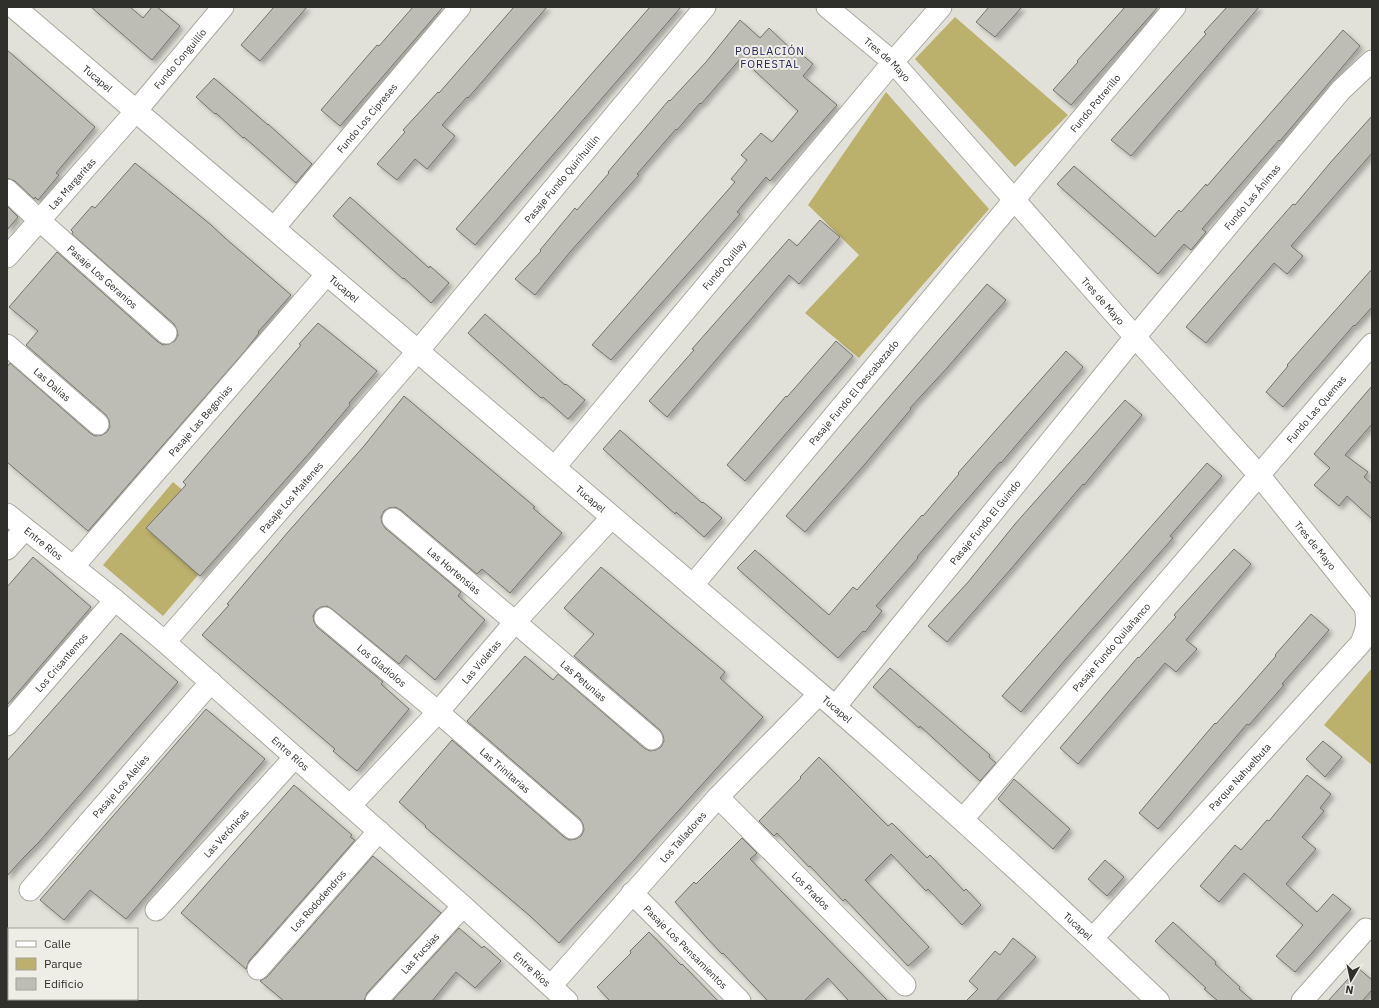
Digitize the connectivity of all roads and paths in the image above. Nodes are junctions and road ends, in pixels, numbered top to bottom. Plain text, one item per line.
1 (14, 7) edge
2 (223, 7) edge
3 (460, 7) edge
4 (706, 7) edge
5 (827, 7) edge
6 (941, 7) edge
7 (1175, 7) edge
8 (1372, 61) edge
9 (893, 62) junction
10 (136, 111) junction
11 (7, 190) edge
12 (1014, 199) junction
13 (39, 220) junction
14 (274, 228) junction
15 (7, 257) edge
16 (327, 274) junction
17 (166, 333) dead end
18 (1135, 337) junction
19 (1372, 344) edge
20 (7, 345) edge
21 (418, 351) junction
22 (98, 424) dead end
23 (554, 468) junction
24 (1259, 475) junction
25 (7, 514) edge
26 (612, 517) junction
27 (393, 519) dead end
28 (25, 529) junction
29 (7, 549) edge
30 (73, 567) junction
31 (692, 586) junction
32 (115, 600) junction
33 (1368, 610) edge
34 (326, 618) dead end
35 (515, 622) junction
36 (165, 642) junction
37 (211, 682) junction
38 (827, 701) junction
39 (438, 712) junction
40 (7, 725) edge
41 (652, 739) dead end
42 (295, 757) junction
43 (718, 797) junction
44 (350, 806) junction
45 (963, 819) junction
46 (572, 828) dead end
47 (379, 831) junction
48 (30, 890) dead end
49 (632, 893) junction
50 (463, 906) junction
51 (156, 910) dead end
52 (1366, 929) dead end
53 (1093, 938) junction
54 (258, 969) dead end
55 (905, 985) dead end
56 (551, 986) junction
57 (376, 1001) edge
58 (567, 1001) edge
59 (740, 1001) edge
60 (1158, 1001) edge
61 (1302, 1001) edge

1 - 10 street, Tucapel
2 - 10 street, Fundo Conguillío
3 - 14 street, Fundo Los Cipreses
4 - 21 street, Pasaje Fundo Quirihuillín
5 - 9 street, Tres de Mayo
6 - 9 street, Fundo Quillay
7 - 12 street, Fundo Potrerillo
8 - 18 street, Fundo Las Ánimas
9 - 12 street, Tres de Mayo
9 - 23 street, Fundo Quillay
10 - 13 street, Las Margaritas
10 - 14 street, Tucapel
11 - 13 street, Pasaje Los Geranios
12 - 18 street, Tres de Mayo
12 - 31 street, Pasaje Fundo El Descabezado
13 - 15 street, Las Margaritas
13 - 17 street, Pasaje Los Geranios
14 - 16 street, Tucapel
16 - 21 street, Tucapel
16 - 30 street, Pasaje Las Begonias
18 - 24 street, Tres de Mayo
18 - 38 street, Pasaje Fundo El Guindo
19 - 24 street, Fundo Las Quemas
20 - 22 street, Las Dalias
21 - 23 street, Tucapel
21 - 36 street, Pasaje Los Maitenes
23 - 26 street, Tucapel
24 - 33 street, Tres de Mayo
24 - 45 street, Pasaje Fundo Quilañanco
25 - 28 street, Entre Ríos
26 - 31 street, Tucapel
26 - 35 street, Las Violetas
27 - 35 street, Las Hortensias
28 - 29 street
28 - 30 street, Entre Ríos
30 - 32 street, Entre Ríos
31 - 38 street, Tucapel
32 - 36 street, Entre Ríos
32 - 40 street, Los Crisantemos
33 - 53 street, Parque Nahuelbuta
34 - 39 street, Los Gladiolos
35 - 39 street, Las Violetas
35 - 41 street, Las Petunias
36 - 37 street, Entre Ríos
37 - 42 street, Entre Ríos
37 - 48 street, Pasaje Los Alelíes
38 - 43 street, Los Talladores
38 - 45 street, Tucapel
39 - 44 street, Las Violetas
39 - 46 street, Las Trinitarias
42 - 44 street, Entre Ríos
42 - 51 street, Las Verónicas
43 - 49 street, Los Talladores
43 - 55 street, Los Prados
44 - 47 street, Entre Ríos
45 - 53 street, Tucapel
47 - 50 street, Entre Ríos
47 - 54 street, Los Rododendros
49 - 56 street, Los Talladores
49 - 59 street, Pasaje Los Pensamientos
50 - 56 street, Entre Ríos
50 - 57 street, Las Fucsias
52 - 61 street
53 - 60 street, Tucapel
56 - 58 street, Entre Ríos

